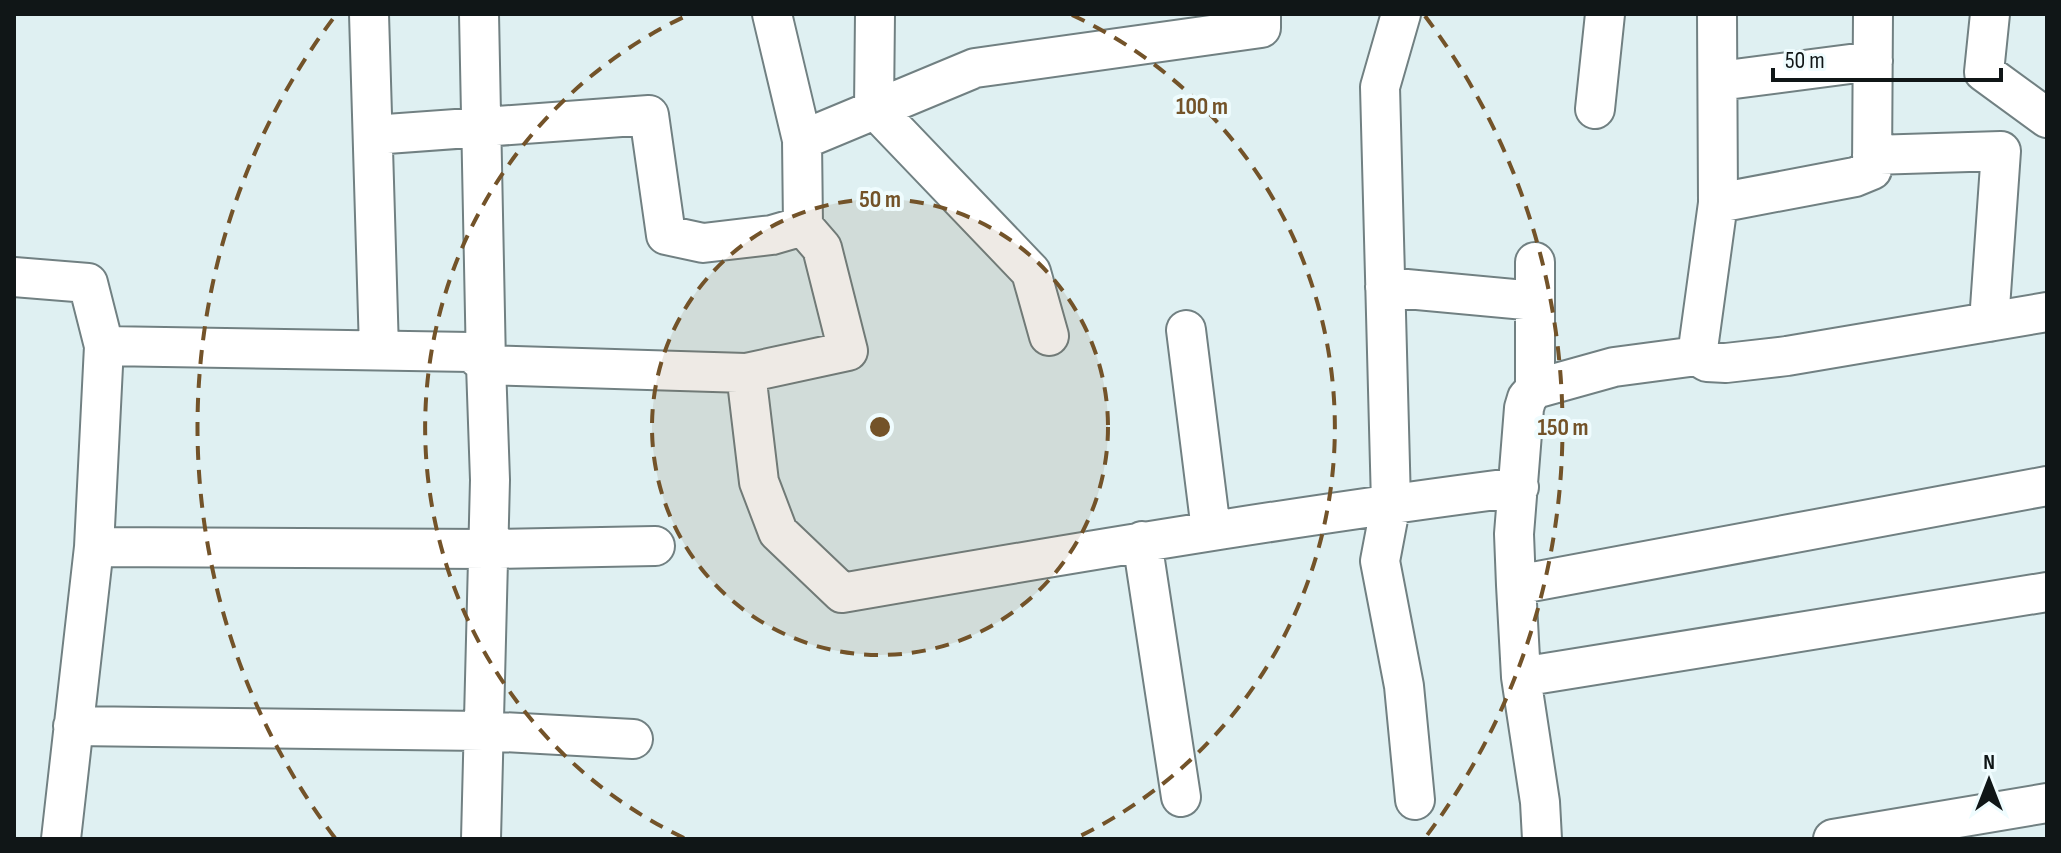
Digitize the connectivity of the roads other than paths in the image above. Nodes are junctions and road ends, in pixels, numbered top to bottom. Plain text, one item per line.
1 (369, 14) edge
2 (479, 14) edge
3 (772, 14) edge
4 (875, 14) edge
5 (1261, 14) edge
6 (1401, 14) edge
7 (1605, 14) edge
8 (1717, 14) edge
9 (1873, 14) edge
10 (1990, 14) edge
11 (1873, 61) junction
12 (1719, 81) junction
13 (874, 108) junction
14 (1595, 109) dead end
15 (2047, 118) edge
16 (481, 128) junction
17 (373, 135) junction
18 (802, 140) junction
19 (1872, 155) junction
20 (1718, 203) junction
21 (803, 226) junction
22 (1535, 262) dead end
23 (14, 277) edge
24 (1385, 287) junction
25 (1535, 301) junction
26 (2047, 312) edge
27 (1989, 322) junction
28 (1186, 330) dead end
29 (1049, 336) dead end
30 (104, 346) junction
31 (379, 350) junction
32 (1697, 356) junction
33 (486, 365) junction
34 (746, 373) junction
35 (1535, 389) junction
36 (2047, 486) edge
37 (1519, 487) junction
38 (1391, 503) junction
39 (1211, 530) junction
40 (1142, 541) junction
41 (655, 546) dead end
42 (94, 547) junction
43 (488, 549) junction
44 (1516, 585) junction
45 (2047, 592) edge
46 (1521, 677) junction
47 (73, 726) junction
48 (483, 731) junction
49 (633, 739) dead end
50 (1181, 797) dead end
51 (1415, 800) dead end
52 (2047, 803) edge
53 (61, 839) edge
54 (481, 839) edge
55 (1542, 839) edge
56 (1833, 839) edge

1 - 17 street
2 - 16 street
3 - 18 street
4 - 13 street
5 - 13 street
6 - 24 street
7 - 14 street
8 - 12 street
9 - 11 street
10 - 15 street
11 - 12 street
11 - 19 street
12 - 20 street
13 - 18 street
13 - 29 street
16 - 17 street
16 - 21 street
16 - 33 street
17 - 31 street
18 - 21 street
19 - 20 street
19 - 27 street
20 - 32 street
21 - 34 street
22 - 25 street
23 - 30 street
24 - 25 street
24 - 38 street
25 - 35 street
26 - 27 street
27 - 32 street
28 - 39 street
30 - 31 street
30 - 42 street
31 - 33 street
32 - 35 street
33 - 34 street
33 - 43 street
34 - 40 street
35 - 37 street
36 - 44 street
37 - 38 street
37 - 44 street
38 - 39 street
38 - 51 street
39 - 40 street
40 - 50 street
41 - 43 street
42 - 43 street
42 - 47 street
43 - 48 street
44 - 46 street
45 - 46 street
46 - 55 street
47 - 48 street
47 - 53 street
48 - 49 street
48 - 54 street
52 - 56 street

